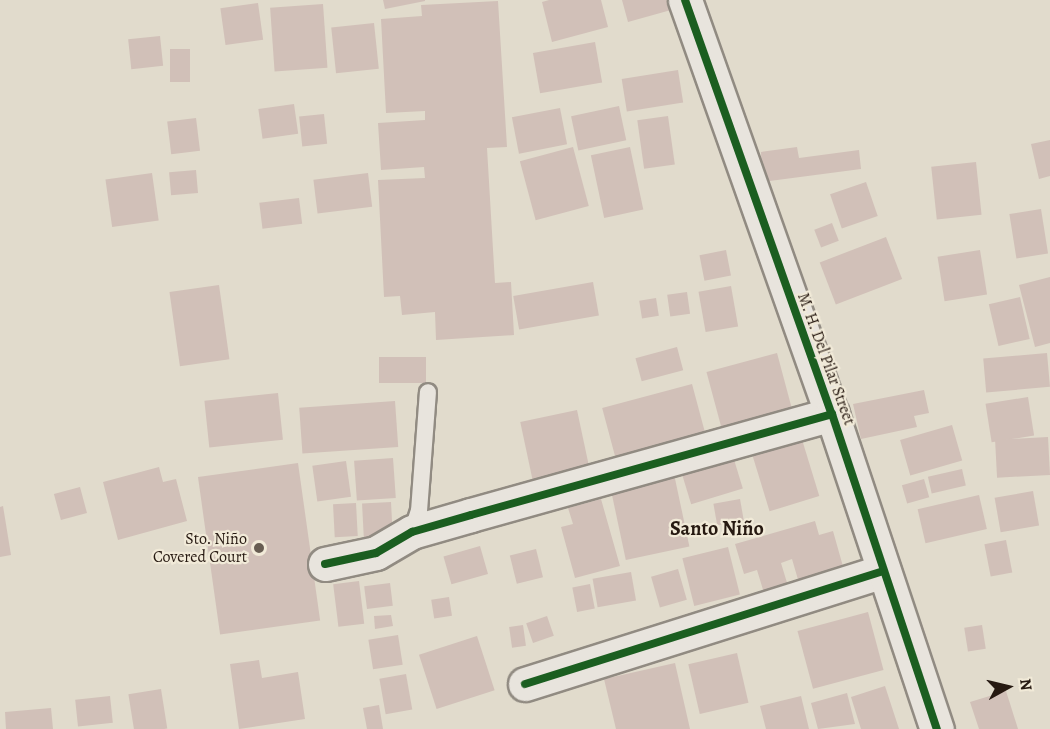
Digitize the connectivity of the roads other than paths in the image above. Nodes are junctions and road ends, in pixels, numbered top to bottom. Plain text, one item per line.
1 (685, 0) edge
2 (428, 392) dead end
3 (832, 414) junction
4 (412, 532) junction
5 (325, 564) dead end
6 (884, 571) junction
7 (525, 684) dead end
8 (937, 729) edge

1 - 3 street, M. H. Del Pilar Street
2 - 4 lane
3 - 4 street
3 - 6 street, M. H. Del Pilar Street
4 - 5 street
6 - 7 street
6 - 8 street, M. H. Del Pilar Street

